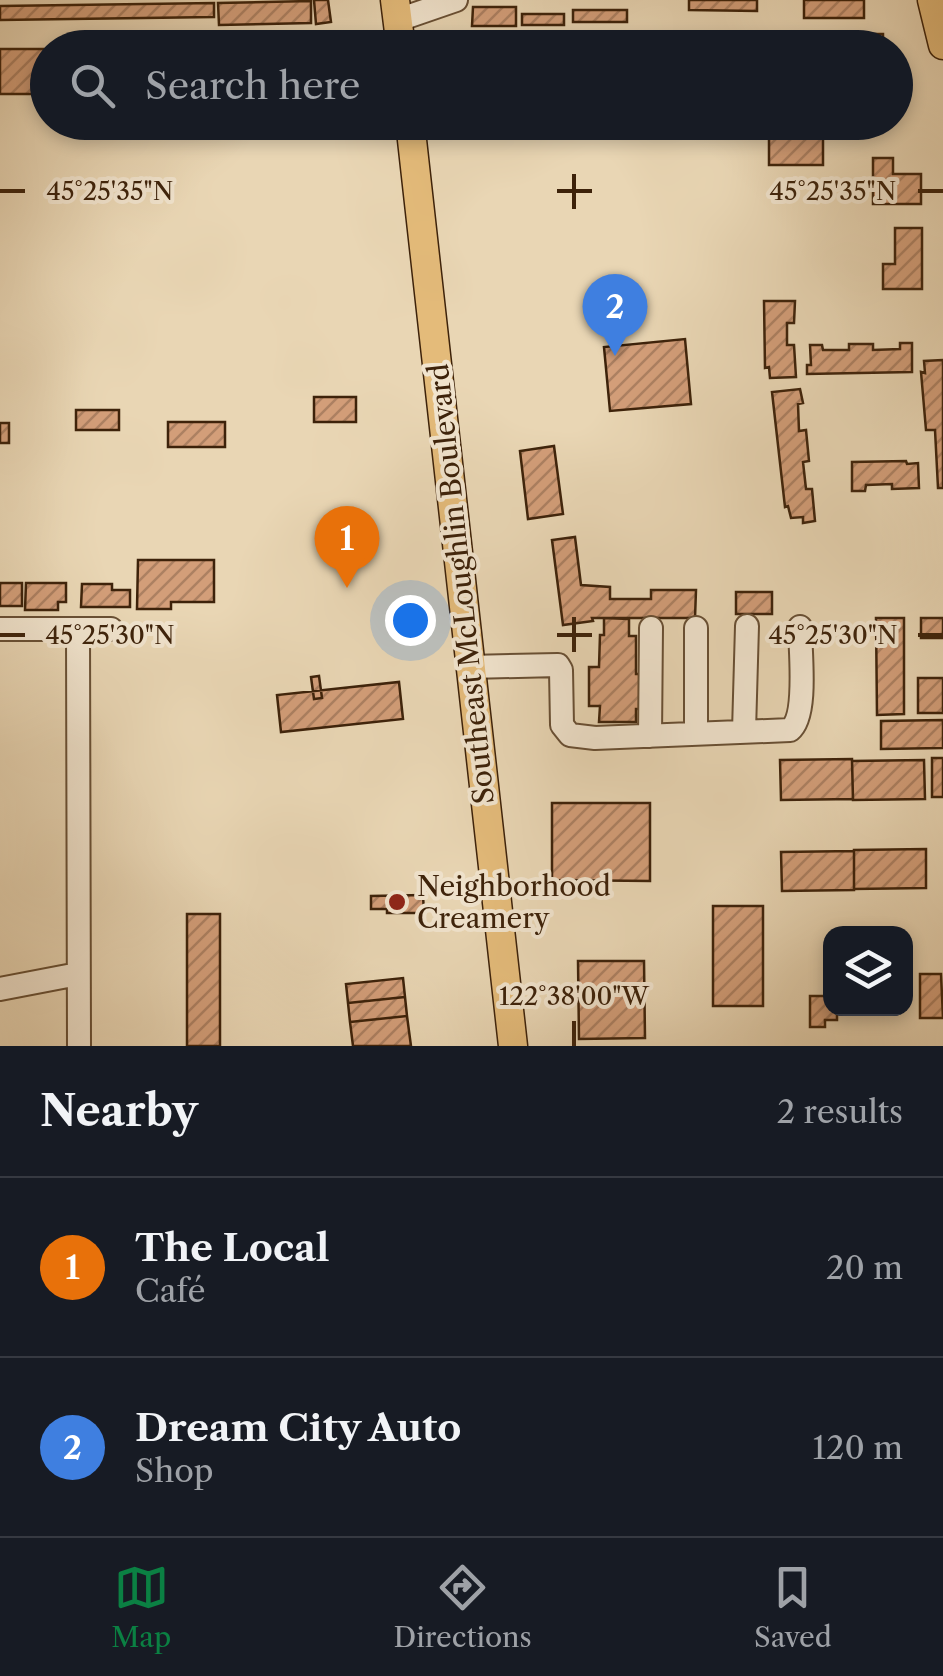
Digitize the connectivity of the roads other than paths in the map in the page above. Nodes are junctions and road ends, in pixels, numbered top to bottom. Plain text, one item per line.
1 (456, 0) edge
2 (932, 0) edge
3 (398, 23) edge
4 (943, 45) edge
5 (412, 140) edge
6 (748, 626) dead end
7 (800, 627) dead end
8 (111, 628) dead end
9 (651, 628) dead end
10 (696, 628) dead end
11 (78, 629) junction
12 (0, 630) edge
13 (470, 668) junction
14 (744, 732) junction
15 (696, 733) junction
16 (650, 736) junction
17 (78, 974) junction
18 (0, 990) edge
19 (79, 1046) edge
20 (513, 1046) edge

1 - 3 street
2 - 4 main road
5 - 13 main road, Southeast McLoughlin Boulevard
6 - 14 street
7 - 14 street
8 - 11 street
9 - 16 street
10 - 15 street
11 - 12 street
11 - 17 street
13 - 16 street
13 - 20 main road, Southeast McLoughlin Boulevard
14 - 15 street
15 - 16 street
17 - 18 street
17 - 19 street

